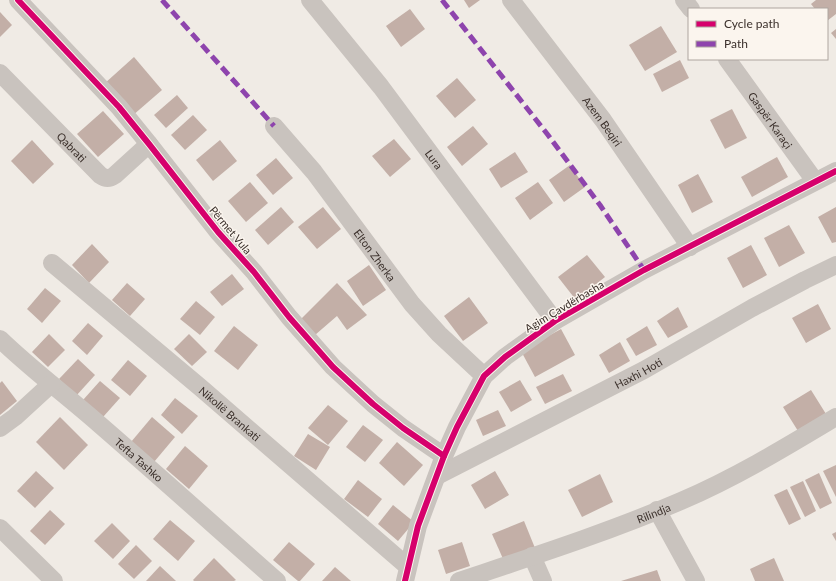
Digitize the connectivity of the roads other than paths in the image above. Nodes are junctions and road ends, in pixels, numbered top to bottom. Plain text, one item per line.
1 (18, 0) edge
2 (310, 0) edge
3 (510, 0) edge
4 (684, 0) edge
5 (690, 8) edge
6 (728, 60) edge
7 (0, 73) edge
8 (274, 126) dead end
9 (149, 144) junction
10 (836, 171) edge
11 (816, 181) junction
12 (690, 247) junction
13 (52, 263) dead end
14 (836, 265) edge
15 (555, 321) junction
16 (0, 339) edge
17 (484, 376) junction
18 (51, 384) junction
19 (836, 417) edge
20 (0, 428) edge
21 (444, 456) junction
22 (437, 476) junction
23 (658, 510) junction
24 (0, 528) edge
25 (532, 556) junction
26 (406, 574) edge
27 (54, 581) edge
28 (277, 581) edge
29 (459, 581) edge
30 (543, 581) edge
31 (696, 581) edge

1 - 9 street, Përmet Vula
2 - 15 street, Lura
3 - 12 street, Azem Beqiri
4 - 5 street
6 - 11 street, Gaspër Karaçi
7 - 9 street, Qabrati
8 - 17 street, Elton Zherka
9 - 21 street, Përmet Vula
10 - 11 street, Agim Çavdërbasha
11 - 12 street, Agim Çavdërbasha
12 - 15 street, Agim Çavdërbasha
13 - 26 street, Nikollë Brankati
14 - 22 street, Haxhi Hoti
15 - 17 street, Agim Çavdërbasha
16 - 18 street, Tefta Tashko
17 - 21 street, Agim Çavdërbasha
18 - 20 street
18 - 28 street, Tefta Tashko
19 - 23 street, Rilindja
21 - 22 street, Agim Çavdërbasha
22 - 26 street, Agim Çavdërbasha
23 - 25 street, Rilindja
23 - 31 street
24 - 27 street
25 - 29 street, Rilindja
25 - 30 street

